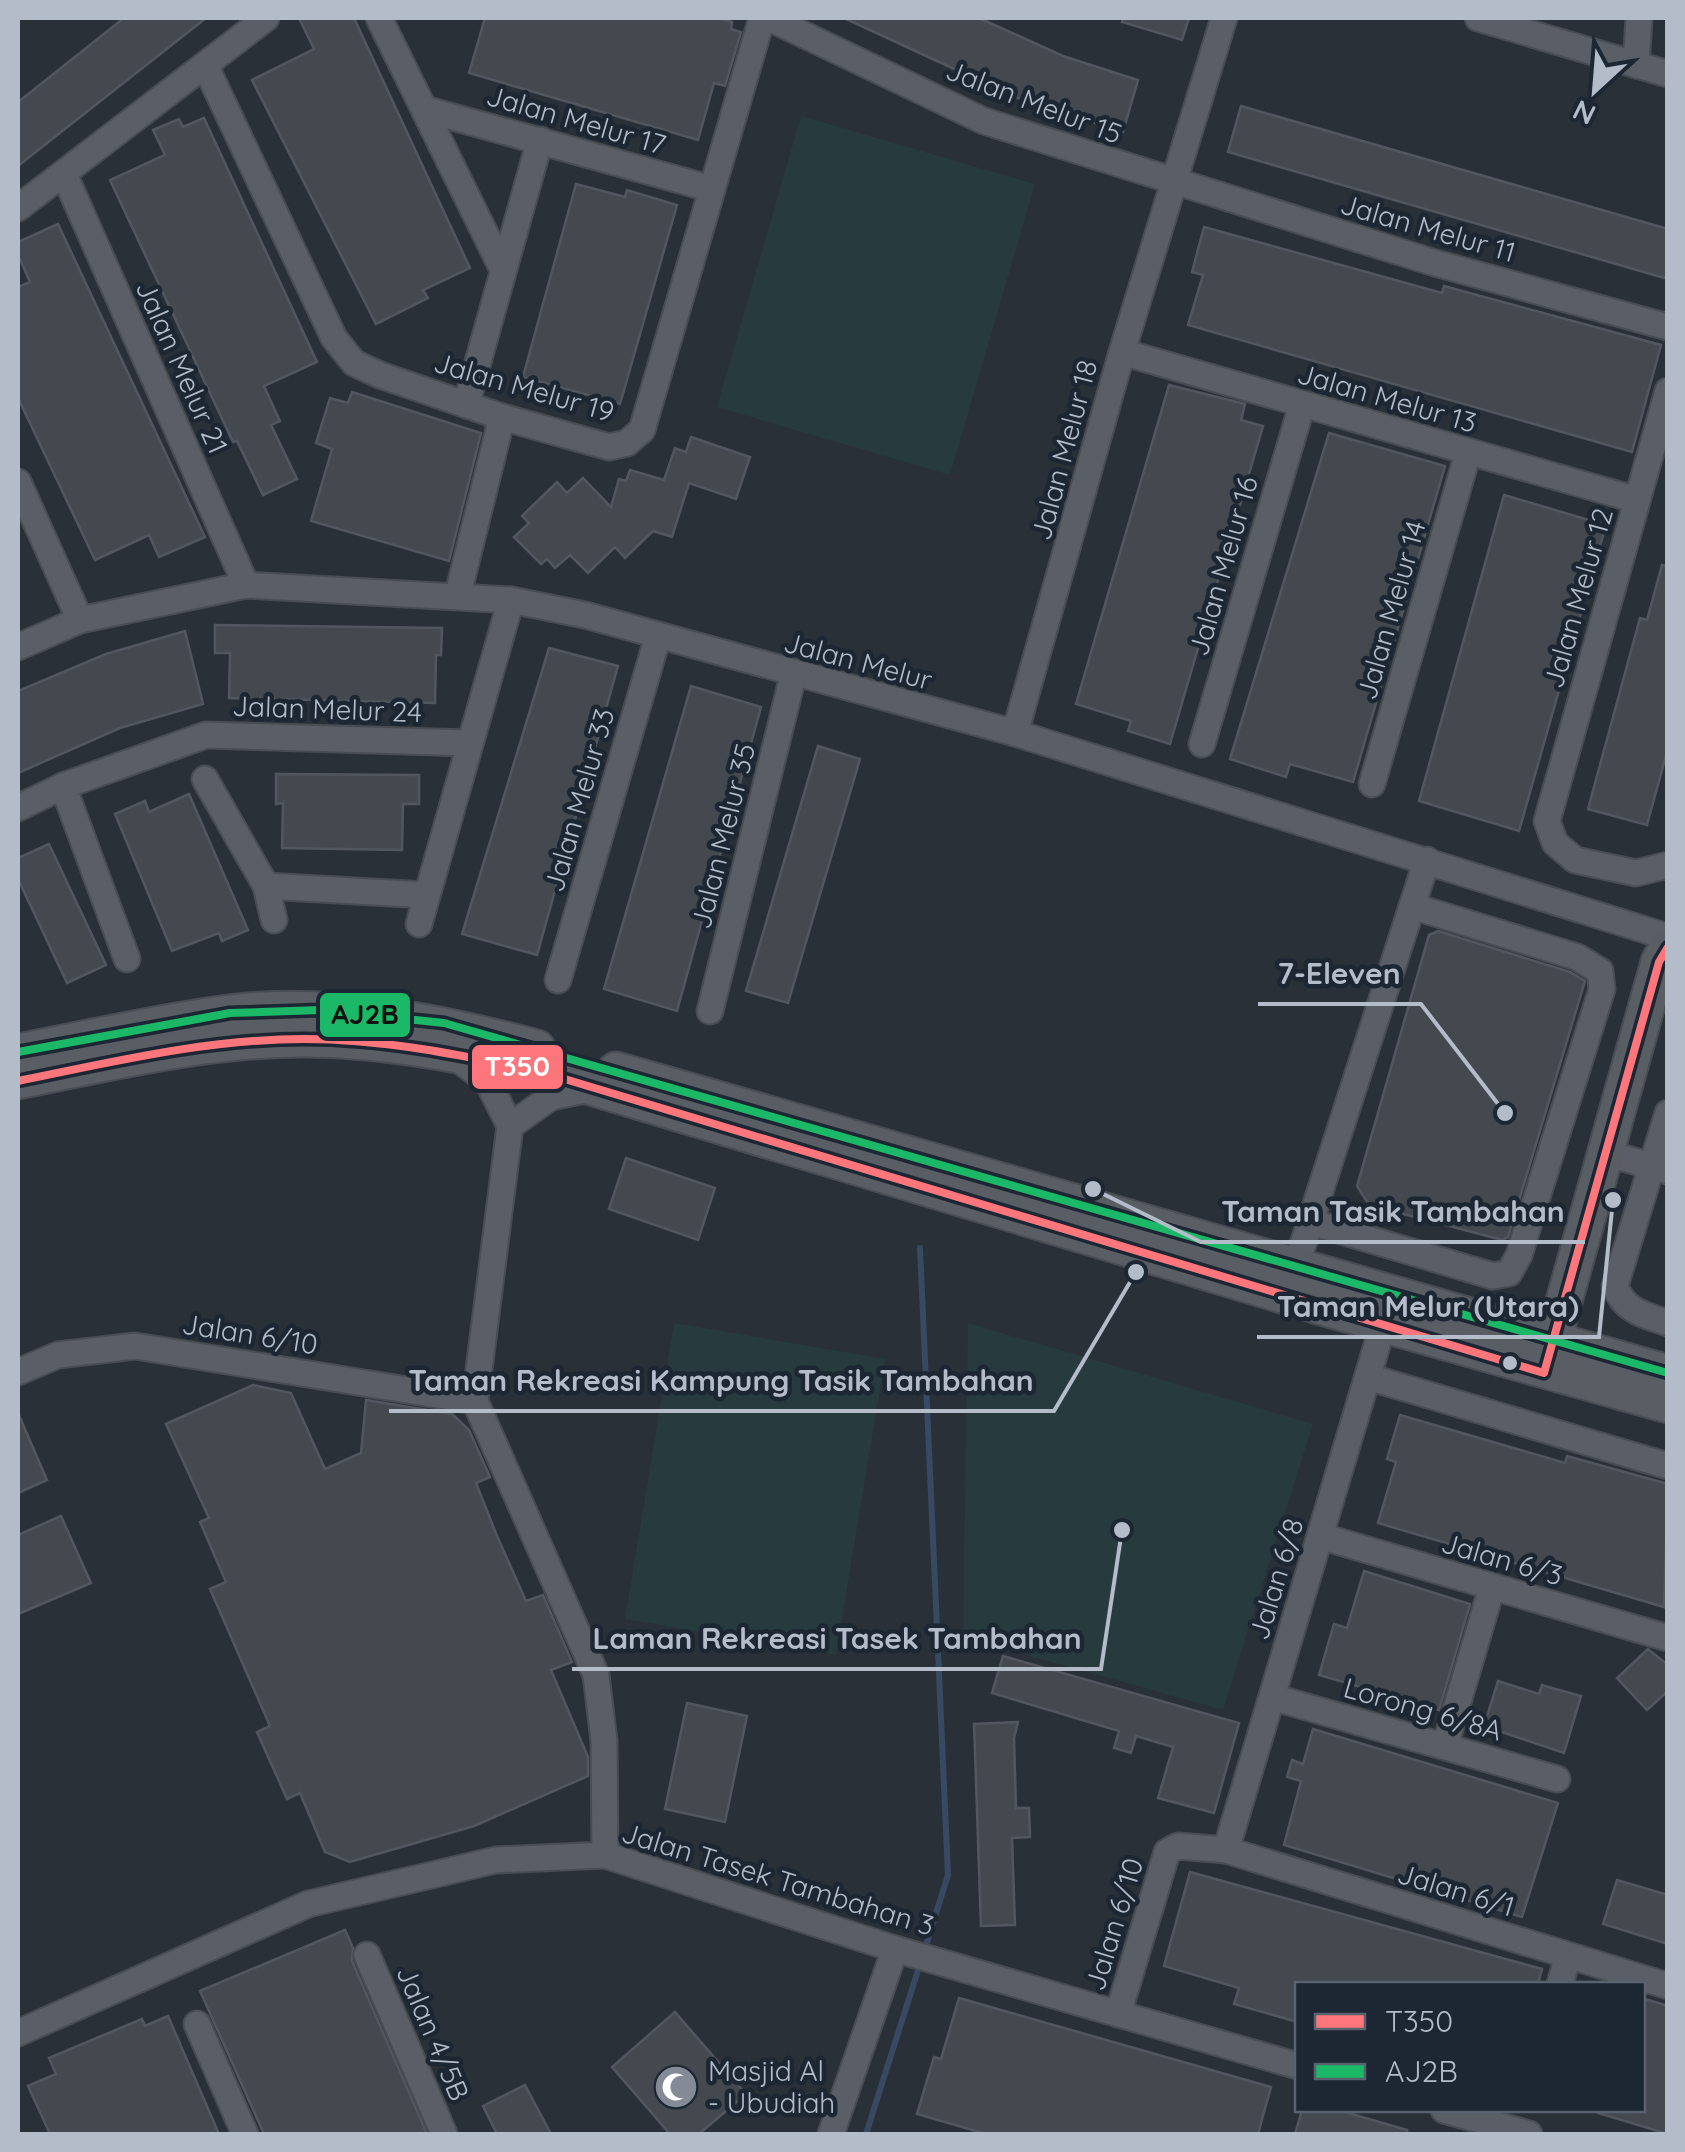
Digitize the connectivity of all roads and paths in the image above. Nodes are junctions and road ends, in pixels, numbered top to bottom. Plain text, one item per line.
1 (266, 18) edge
2 (379, 18) edge
3 (766, 18) edge
4 (1224, 18) edge
5 (1478, 18) edge
6 (1640, 18) edge
7 (205, 65) junction
8 (1636, 65) junction
9 (1668, 74) edge
10 (424, 109) junction
11 (540, 140) junction
12 (64, 174) junction
13 (1173, 183) junction
14 (712, 189) junction
15 (18, 208) edge
16 (503, 270) junction
17 (1668, 327) edge
18 (1122, 352) junction
19 (1668, 391) edge
20 (1302, 405) junction
21 (466, 406) junction
22 (502, 417) junction
23 (1468, 453) junction
24 (18, 482) edge
25 (1637, 500) junction
26 (246, 585) junction
27 (458, 594) junction
28 (511, 600) junction
29 (80, 620) junction
30 (658, 636) junction
31 (18, 647) edge
32 (794, 676) junction
33 (1015, 733) junction
34 (468, 744) junction
35 (1202, 744) dead end
36 (205, 779) dead end
37 (1372, 784) dead end
38 (64, 786) junction
39 (18, 808) edge
40 (1427, 860) junction
41 (1668, 865) edge
42 (266, 886) junction
43 (426, 896) junction
44 (1412, 906) junction
45 (274, 920) dead end
46 (420, 924) dead end
47 (1668, 937) edge
48 (1668, 946) edge
49 (127, 959) dead end
50 (558, 980) dead end
51 (710, 1011) dead end
52 (18, 1052) edge
53 (449, 1053) junction
54 (18, 1081) edge
55 (593, 1088) junction
56 (1668, 1114) edge
57 (510, 1126) junction
58 (1603, 1152) junction
59 (1660, 1169) edge
60 (973, 1187) junction
61 (1311, 1222) junction
62 (1296, 1270) junction
63 (1668, 1323) edge
64 (1383, 1325) junction
65 (1548, 1358) junction
66 (18, 1372) edge
67 (1668, 1373) edge
68 (1368, 1377) junction
69 (476, 1400) junction
70 (1668, 1404) edge
71 (1668, 1466) edge
72 (1320, 1536) junction
73 (1492, 1587) junction
74 (1667, 1635) edge
75 (1272, 1696) junction
76 (1445, 1746) junction
77 (1556, 1779) dead end
78 (1226, 1850) junction
79 (605, 1855) junction
80 (904, 1951) junction
81 (368, 1954) dead end
82 (1568, 1956) junction
83 (1561, 1982) edge
84 (1668, 1986) edge
85 (1118, 2014) junction
86 (197, 2024) dead end
87 (18, 2033) edge
88 (1295, 2065) edge
89 (1455, 2112) edge
90 (1523, 2125) edge
91 (244, 2134) edge
92 (444, 2134) edge
93 (832, 2134) edge

1 - 7 street
2 - 10 street
3 - 13 street, Jalan Melur 15
3 - 14 street, Jalan Melur 19
4 - 13 street, Jalan Melur 18
5 - 8 street
6 - 8 street
7 - 12 street
7 - 21 street, Jalan Melur 19
8 - 9 street
10 - 11 street, Jalan Melur 17
10 - 16 street
11 - 14 street, Jalan Melur 17
11 - 16 street
12 - 15 street
12 - 26 street, Jalan Melur 21
13 - 17 street, Jalan Melur 11
13 - 18 street, Jalan Melur 18
14 - 22 street, Jalan Melur 19
16 - 21 street
18 - 20 street, Jalan Melur 13
18 - 33 street, Jalan Melur 18
19 - 25 street, Jalan Melur 12
20 - 23 street, Jalan Melur 13
20 - 35 street, Jalan Melur 16
21 - 22 street, Jalan Melur 19
22 - 27 street
23 - 25 street, Jalan Melur 13
23 - 37 street, Jalan Melur 14
24 - 29 street
25 - 41 street, Jalan Melur 12
26 - 27 street, Jalan Melur
26 - 29 street, Jalan Melur
27 - 28 street, Jalan Melur
28 - 30 street, Jalan Melur
28 - 34 street
29 - 31 street, Jalan Melur
30 - 32 street, Jalan Melur
30 - 50 street, Jalan Melur 33
32 - 33 street, Jalan Melur
32 - 51 street, Jalan Melur 35
33 - 40 street, Jalan Melur
34 - 38 street, Jalan Melur 24
34 - 43 street
36 - 42 street
38 - 39 street, Jalan Melur 24
38 - 49 street
40 - 44 street
40 - 47 street, Jalan Melur
42 - 43 street
42 - 45 street
43 - 46 street
44 - 61 street
44 - 61 street
48 - 58 street
52 - 60 street
53 - 54 street
53 - 55 street
53 - 57 street
55 - 57 street
55 - 60 street
56 - 59 street
57 - 69 street
58 - 59 street
58 - 65 street
59 - 63 street
60 - 62 street
60 - 64 street
61 - 62 street
62 - 65 street
64 - 65 street
64 - 68 street, Jalan 6/8
65 - 67 street
65 - 70 street
66 - 69 street, Jalan 6/10
68 - 71 street
68 - 72 street, Jalan 6/8
69 - 79 street
72 - 73 street, Jalan 6/3
72 - 75 street, Jalan 6/8
73 - 74 street, Jalan 6/3
73 - 76 street
75 - 76 street, Lorong 6/8A
75 - 78 street, Jalan 6/8
76 - 77 street, Lorong 6/8A
78 - 82 street, Jalan 6/1
78 - 85 street, Jalan 6/10
79 - 80 street, Jalan Tasek Tambahan 3
79 - 87 street, Jalan Tasek Tambahan 3
80 - 85 street, Jalan Tasek Tambahan 3
80 - 93 street
81 - 92 street, Jalan 4/5B
82 - 83 street
82 - 84 street, Jalan 6/1
85 - 88 street, Jalan Tasek Tambahan 3
86 - 91 street
89 - 90 street

